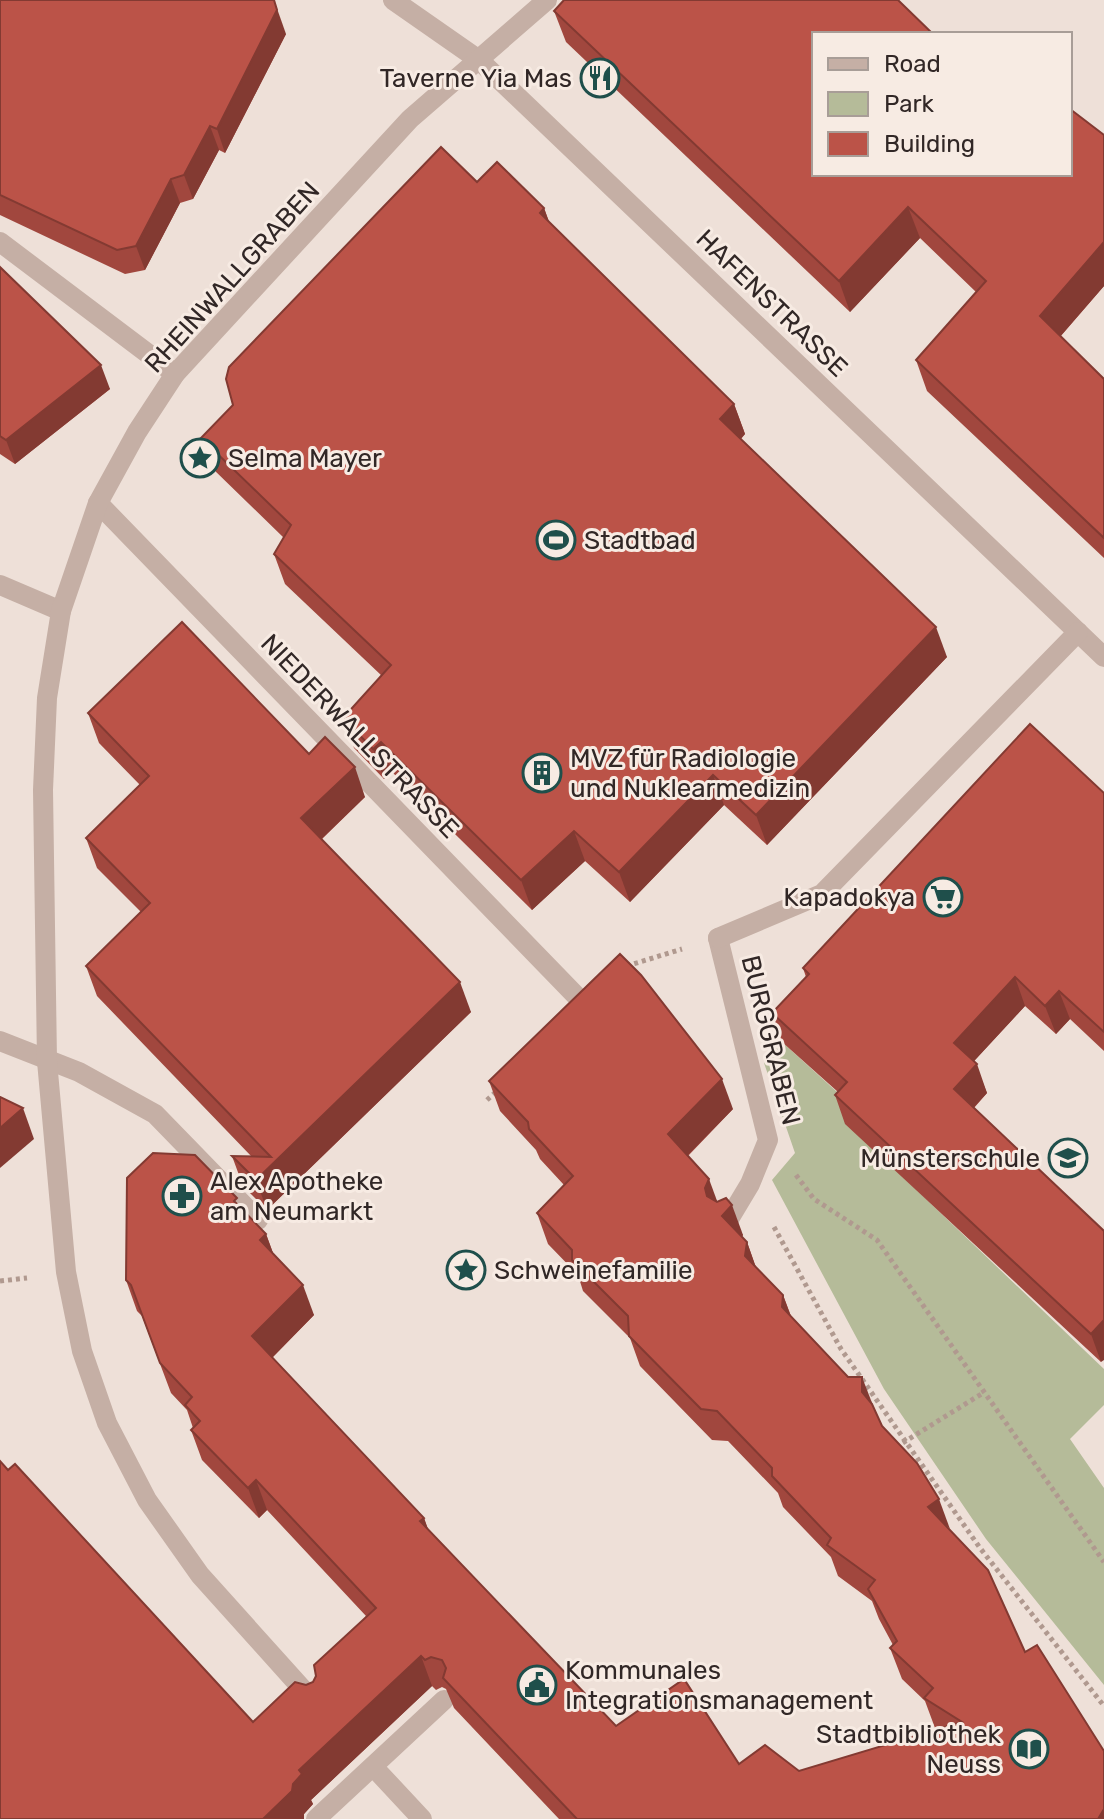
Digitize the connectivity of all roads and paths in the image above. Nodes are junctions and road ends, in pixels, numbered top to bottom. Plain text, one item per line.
1 (394, 0) edge
2 (547, 0) edge
3 (479, 60) junction
4 (0, 242) edge
5 (175, 374) junction
6 (98, 503) junction
7 (0, 585) edge
8 (61, 611) junction
9 (1078, 632) junction
10 (1104, 657) edge
11 (585, 1005) edge
12 (0, 1041) edge
13 (47, 1061) junction
14 (768, 1140) junction
15 (750, 1184) junction
16 (729, 1219) edge
17 (258, 1220) edge
18 (983, 1393) junction
19 (889, 1452) edge
20 (1104, 1562) edge
21 (444, 1700) edge
22 (315, 1703) edge
23 (1104, 1706) edge
24 (380, 1774) dead end
25 (420, 1818) edge
26 (316, 1819) edge

1 - 3 street, HAFENSTRASSE
2 - 3 street, RHEINWALLGRABEN
3 - 5 street, RHEINWALLGRABEN
3 - 9 street, HAFENSTRASSE
4 - 5 street
5 - 6 street, RHEINWALLGRABEN
6 - 8 street, RHEINWALLGRABEN
6 - 11 street, NIEDERWALLSTRASSE
7 - 8 street
8 - 13 street, RHEINWALLGRABEN
9 - 10 street, HAFENSTRASSE
9 - 14 street, BURGGRABEN
12 - 13 street
13 - 17 street
13 - 22 street, RHEINWALLGRABEN
14 - 15 street
14 - 18 path, BURGGRABEN
15 - 16 street
15 - 23 path
18 - 19 path, bridge
18 - 20 path, BURGGRABEN
21 - 26 street, bridge
24 - 25 street

